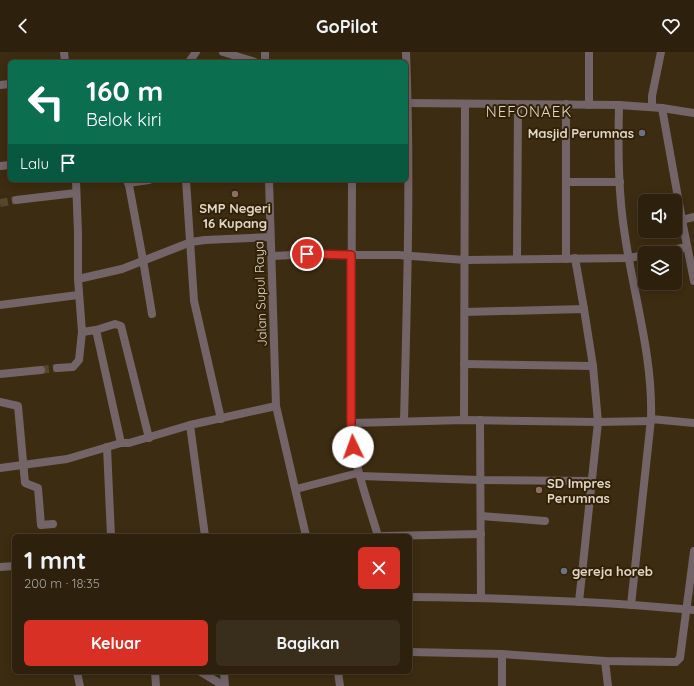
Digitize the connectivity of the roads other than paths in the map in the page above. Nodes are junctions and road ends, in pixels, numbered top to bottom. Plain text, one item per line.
1 (223, 52) edge
2 (589, 52) edge
3 (661, 52) edge
4 (249, 60) edge
5 (408, 103) edge
6 (466, 104) junction
7 (566, 104) junction
8 (518, 105) junction
9 (589, 105) junction
10 (619, 105) junction
11 (652, 107) junction
12 (662, 108) junction
13 (694, 113) edge
14 (76, 182) edge
15 (128, 182) edge
16 (186, 182) edge
17 (269, 182) edge
18 (352, 182) edge
19 (408, 182) edge
20 (567, 182) junction
21 (620, 182) junction
22 (76, 193) junction
23 (677, 194) edge
24 (16, 200) tunnel mouth
25 (694, 217) edge
26 (682, 220) joint
27 (270, 237) junction
28 (191, 242) junction
29 (687, 247) junction
30 (682, 248) edge
31 (351, 255) junction
32 (272, 256) junction
33 (408, 256) junction
34 (638, 256) edge
35 (570, 258) junction
36 (629, 258) junction
37 (517, 259) junction
38 (143, 260) junction
39 (464, 260) junction
40 (78, 280) junction
41 (694, 280) edge
42 (78, 295) junction
43 (0, 305) edge
44 (584, 309) junction
45 (465, 312) junction
46 (152, 314) dead end
47 (96, 330) junction
48 (82, 332) junction
49 (464, 364) junction
50 (593, 366) junction
51 (57, 368) tunnel mouth
52 (40, 370) tunnel mouth
53 (0, 374) edge
54 (0, 402) edge
55 (276, 406) junction
56 (221, 419) junction
57 (464, 420) junction
58 (480, 420) junction
59 (651, 420) junction
60 (404, 421) junction
61 (598, 422) junction
62 (352, 423) junction
63 (694, 423) edge
64 (190, 426) junction
65 (149, 438) junction
66 (121, 443) junction
67 (107, 447) junction
68 (22, 465) junction
69 (0, 468) edge
70 (359, 475) junction
71 (480, 480) junction
72 (591, 481) junction
73 (296, 489) junction
74 (481, 516) junction
75 (545, 521) dead end
76 (53, 524) dead end
77 (111, 534) edge
78 (205, 534) edge
79 (306, 534) edge
80 (377, 534) edge
81 (481, 534) junction
82 (412, 535) edge
83 (694, 551) edge
84 (12, 566) edge
85 (0, 567) edge
86 (412, 598) edge
87 (481, 598) junction
88 (579, 602) junction
89 (631, 605) junction
90 (690, 610) edge
91 (412, 652) edge
92 (502, 654) junction
93 (604, 661) junction
94 (77, 674) edge
95 (155, 674) edge
96 (204, 674) edge
97 (224, 674) edge
98 (338, 674) edge
99 (80, 686) edge
100 (156, 686) edge
101 (224, 686) edge
102 (340, 686) edge
103 (502, 686) edge
104 (608, 686) edge

1 - 4 street
2 - 9 street
3 - 11 street
5 - 6 street
6 - 8 street
6 - 39 street
7 - 8 street
7 - 9 street
7 - 20 street
8 - 37 street
9 - 10 street
10 - 11 street
10 - 21 street
11 - 12 street
12 - 13 street
12 - 23 street
14 - 22 street
15 - 38 street
16 - 28 street
17 - 27 street, Jalan Supul Raya
18 - 31 street
19 - 33 street
20 - 21 street
20 - 35 street
21 - 36 street
22 - 24 street
22 - 40 street
25 - 26 street
26 - 29 street
27 - 28 street
27 - 32 street, Jalan Supul Raya
28 - 38 street
28 - 56 street
29 - 30 street
29 - 41 street
31 - 32 street
31 - 33 street
31 - 62 street
32 - 55 street, Jalan Supul Raya
33 - 39 street
33 - 60 street
34 - 36 street
35 - 36 street
35 - 37 street
35 - 44 street
36 - 59 street
37 - 39 street
38 - 40 street
38 - 46 street
39 - 45 street
40 - 42 street
42 - 43 street
42 - 48 street
44 - 45 street
44 - 50 street
45 - 49 street
47 - 48 street
47 - 65 street
47 - 66 street
48 - 51 street
49 - 50 street
49 - 57 street
50 - 61 street
52 - 53 street
54 - 68 street
55 - 56 street
55 - 73 street, Jalan Supul Raya
56 - 64 street
57 - 58 street
57 - 60 street
58 - 61 street
58 - 71 street
59 - 61 street
59 - 63 street
59 - 89 street
60 - 62 street
61 - 72 street
62 - 70 street
64 - 65 street
64 - 78 street
65 - 66 street
66 - 67 street
67 - 68 street
67 - 77 street
68 - 69 street
68 - 76 street
70 - 71 street
70 - 73 street
70 - 80 street
71 - 72 street
71 - 74 street
72 - 88 street
73 - 79 street, Jalan Supul Raya
74 - 75 street
74 - 81 street
81 - 82 street
81 - 87 street
83 - 90 street
84 - 85 street
86 - 87 street
87 - 88 street
88 - 89 street
89 - 90 street
90 - 93 street
91 - 92 street
92 - 93 street
92 - 103 street
93 - 104 street
94 - 99 street
95 - 100 street
96 - 101 street
97 - 101 street
98 - 102 street

